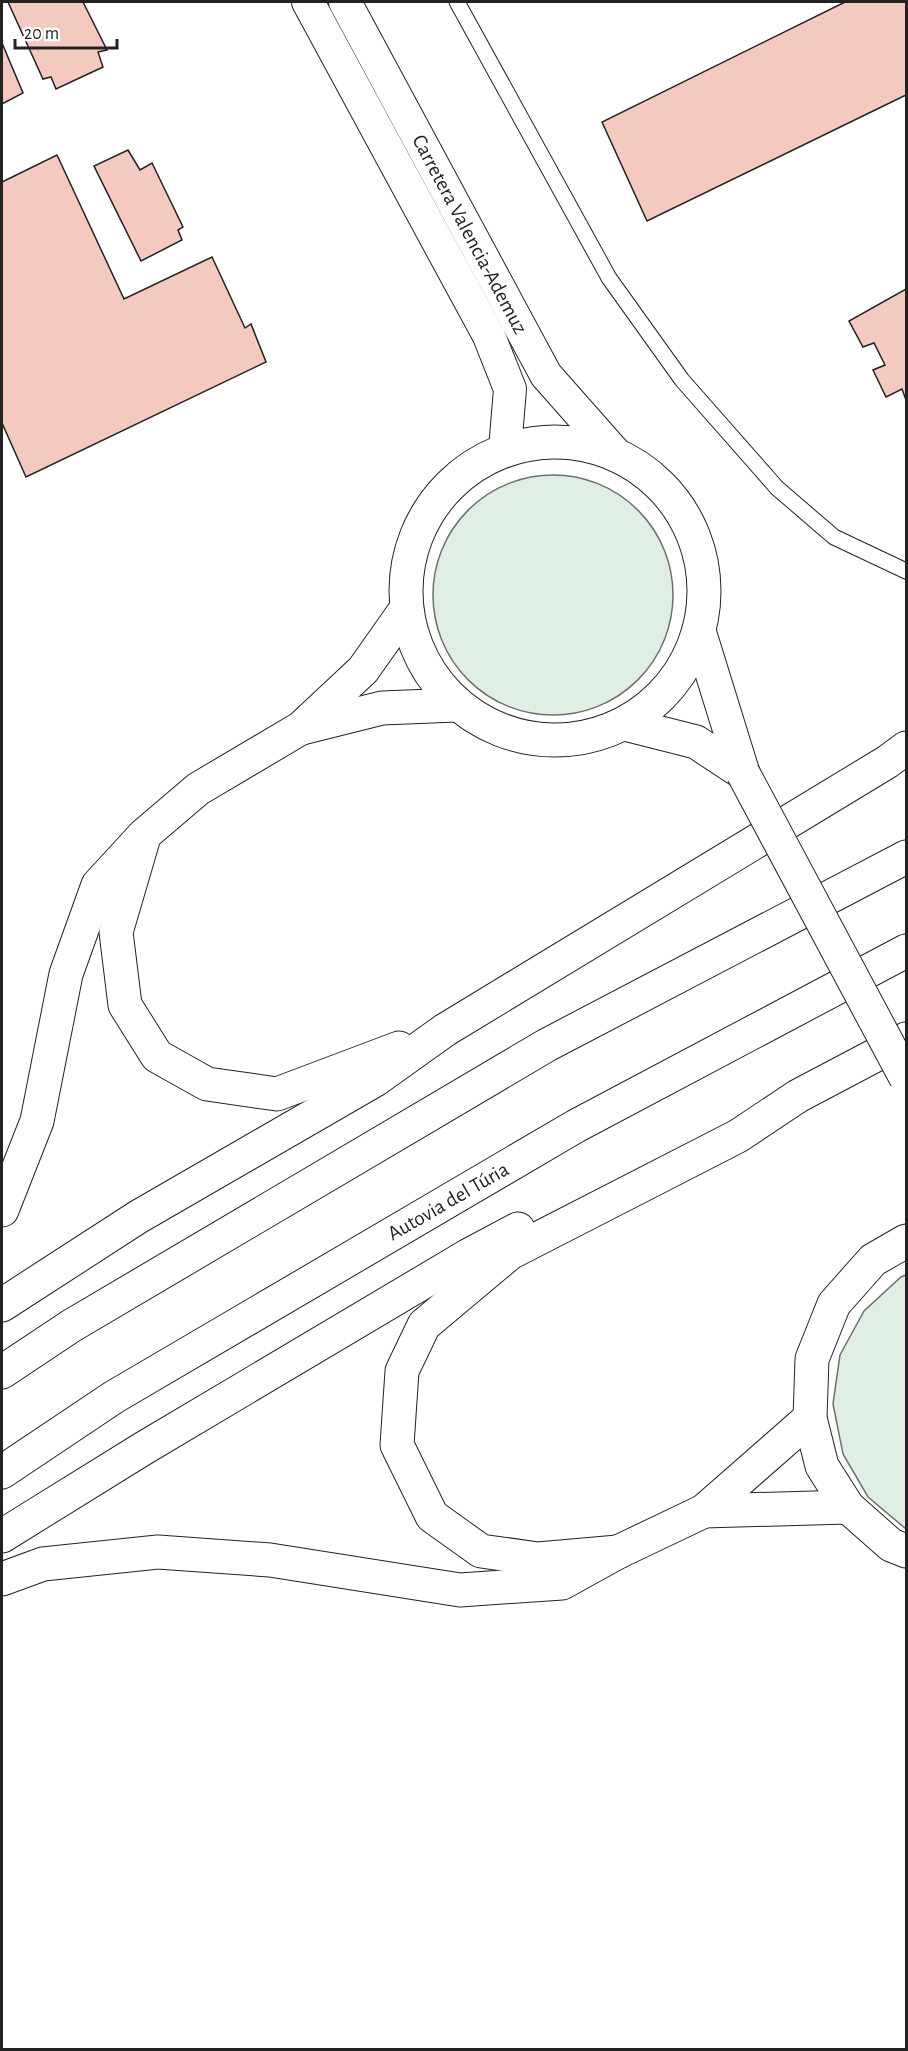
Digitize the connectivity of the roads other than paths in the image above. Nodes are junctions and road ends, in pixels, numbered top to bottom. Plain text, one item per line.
1 (308, 2) edge
2 (345, 2) edge
3 (457, 2) edge
4 (505, 449) junction
5 (614, 453) junction
6 (906, 571) edge
7 (406, 609) junction
8 (699, 631) junction
9 (457, 705) junction
10 (625, 724) junction
11 (301, 728) junction
12 (906, 748) edge
13 (743, 773) junction
14 (144, 835) junction
15 (906, 857) edge
16 (906, 951) edge
17 (445, 1030) junction
18 (906, 1039) edge
19 (906, 1078) edge
20 (798, 1096) junction
21 (2, 1210) edge
22 (906, 1241) edge
23 (2, 1305) edge
24 (2, 1372) edge
25 (810, 1418) junction
26 (2, 1472) edge
27 (848, 1507) junction
28 (704, 1511) junction
29 (2, 1536) edge
30 (906, 1551) edge
31 (618, 1552) junction
32 (2, 1579) edge

1 - 4 street, Carretera Valencia-Ademuz
2 - 5 street, Carretera Valencia-Ademuz
3 - 6 lane
4 - 5 main road
4 - 7 main road
5 - 8 main road
7 - 9 main road
7 - 11 main road
8 - 10 main road
8 - 13 main road
9 - 10 main road
9 - 11 main road
10 - 13 main road
11 - 14 main road
12 - 17 main road
13 - 19 main road, bridge
14 - 17 main road
14 - 21 main road
15 - 24 main road
16 - 26 main road, Autovia del Túria
17 - 23 main road
18 - 20 main road
20 - 29 main road
20 - 31 main road
22 - 25 main road
25 - 27 main road
25 - 28 main road
27 - 28 main road
27 - 30 main road
28 - 31 main road
31 - 32 main road

